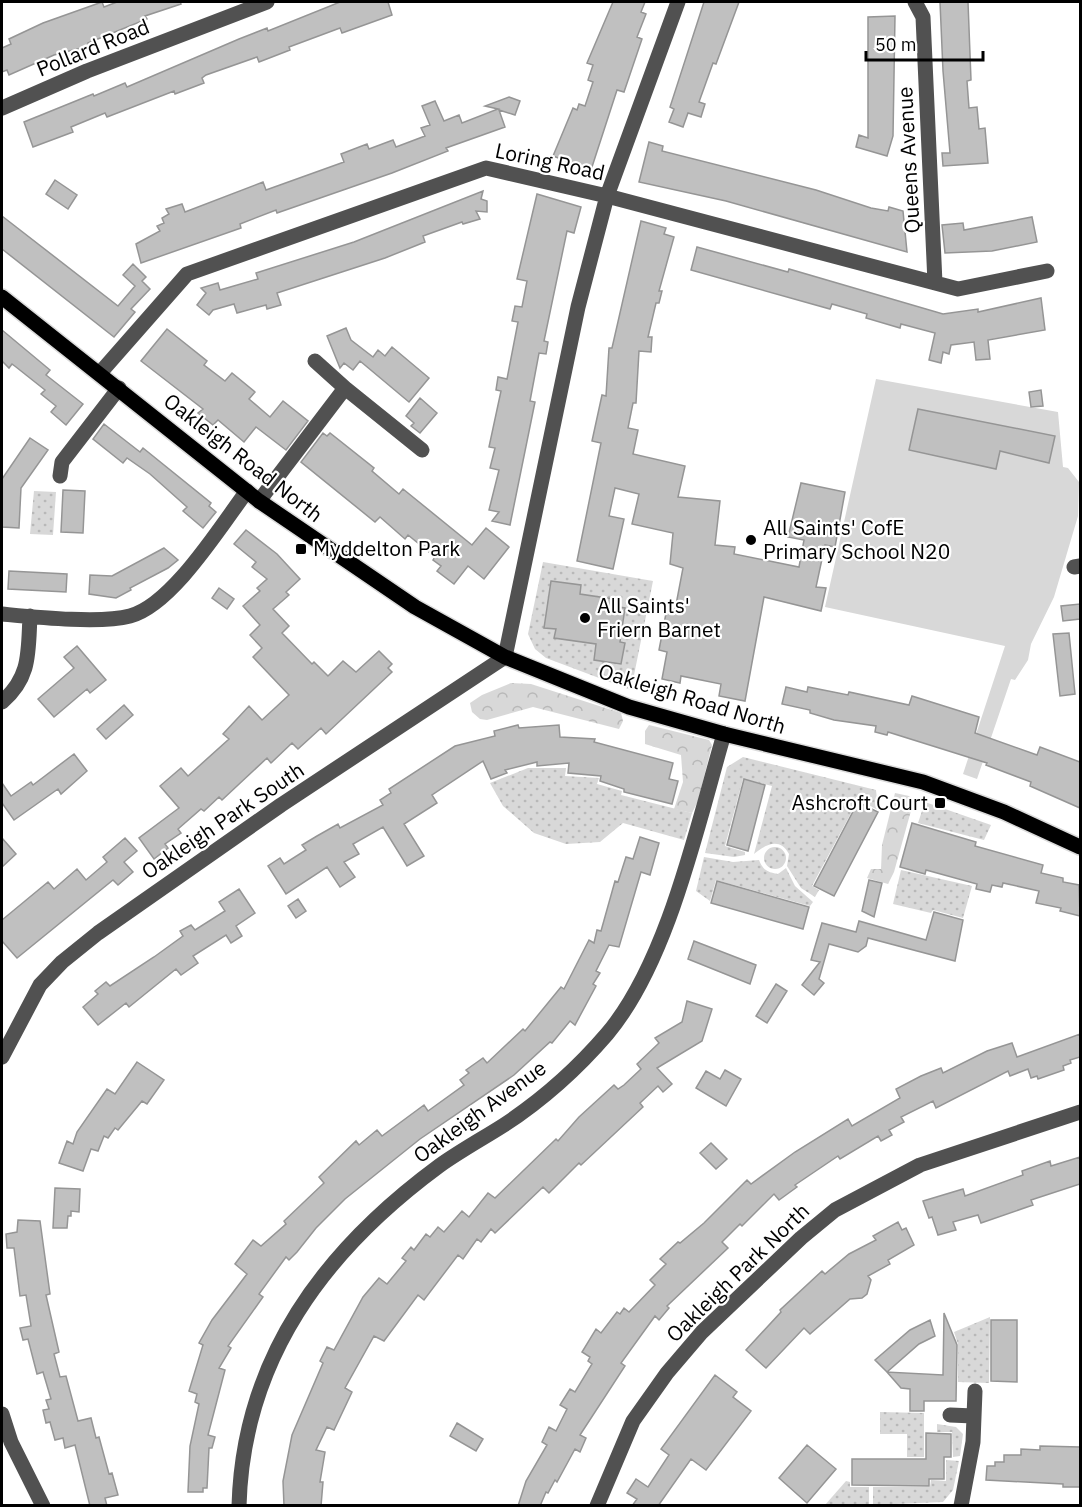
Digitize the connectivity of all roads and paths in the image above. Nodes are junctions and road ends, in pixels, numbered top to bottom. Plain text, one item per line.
1 (267, 2) edge
2 (678, 2) edge
3 (915, 2) edge
4 (2, 108) edge
5 (607, 195) junction
6 (1047, 271) dead end
7 (935, 283) junction
8 (2, 297) edge
9 (315, 361) dead end
10 (100, 373) junction
11 (119, 388) junction
12 (345, 388) junction
13 (422, 450) dead end
14 (60, 476) dead end
15 (253, 496) junction
16 (2, 614) edge
17 (30, 616) junction
18 (505, 657) junction
19 (2, 702) edge
20 (724, 734) junction
21 (1080, 847) edge
22 (2, 1057) edge
23 (1080, 1112) edge
24 (975, 1391) dead end
25 (2, 1414) edge
26 (950, 1415) dead end
27 (974, 1416) junction
28 (43, 1506) edge
29 (239, 1506) edge
30 (597, 1506) edge
31 (961, 1506) edge

1 - 4 street, Pollard Road
2 - 5 street
3 - 7 street, Queens Avenue
5 - 7 street, Loring Road
5 - 10 street, Loring Road
5 - 18 street
6 - 7 street, Loring Road
8 - 10 main road, Oakleigh Road North
9 - 12 street
10 - 11 main road, Oakleigh Road North
11 - 14 street
11 - 15 main road, Oakleigh Road North
12 - 13 street
12 - 15 street
15 - 17 street
15 - 18 main road, Oakleigh Road North
16 - 17 street
17 - 19 street
18 - 20 main road, Oakleigh Road North
18 - 22 street, Oakleigh Park South
20 - 21 main road, Oakleigh Road North
20 - 29 street, Oakleigh Avenue
23 - 30 street, Oakleigh Park North
24 - 27 street
25 - 28 street
26 - 27 street
27 - 31 street

